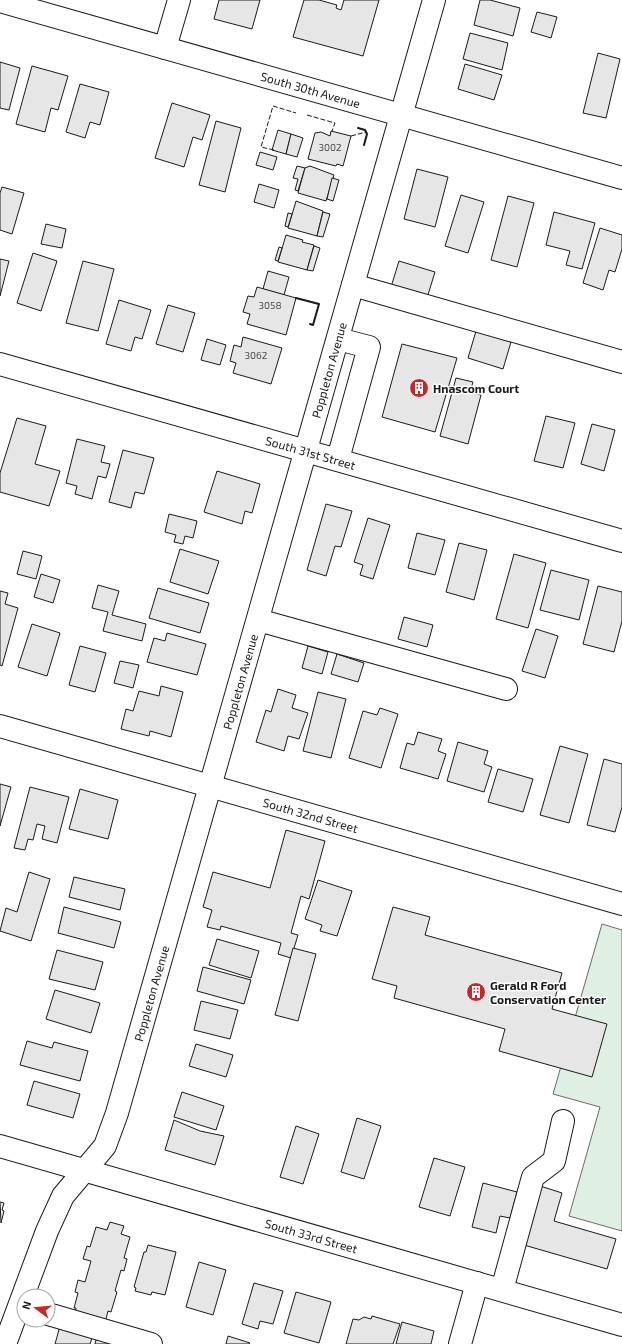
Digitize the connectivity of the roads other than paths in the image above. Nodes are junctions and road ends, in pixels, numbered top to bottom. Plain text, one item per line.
1 (179, 0) edge
2 (434, 0) edge
3 (0, 1) edge
4 (165, 48) junction
5 (402, 115) junction
6 (622, 178) edge
7 (353, 285) junction
8 (338, 339) junction
9 (622, 362) edge
10 (0, 364) edge
11 (306, 450) junction
12 (338, 459) junction
13 (622, 541) edge
14 (258, 620) junction
15 (506, 688) dead end
16 (0, 726) edge
17 (212, 785) junction
18 (622, 904) edge
19 (563, 1121) dead end
20 (0, 1146) edge
21 (84, 1170) junction
22 (477, 1283) junction
23 (29, 1288) edge
24 (502, 1290) junction
25 (56, 1316) edge
26 (16, 1320) edge
27 (622, 1325) edge
28 (5, 1344) edge
29 (151, 1344) edge
30 (460, 1344) edge

1 - 4 street
2 - 5 street, Poppleton Avenue
3 - 4 street, South 30th Avenue
4 - 5 street, South 30th Avenue
5 - 6 street, South 30th Avenue
5 - 7 street, Poppleton Avenue
7 - 8 street, Poppleton Avenue
7 - 9 street
8 - 11 street, Poppleton Avenue
8 - 12 street
10 - 11 street, South 31st Street
11 - 12 street, South 31st Street
11 - 14 street, Poppleton Avenue
12 - 13 street, South 31st Street
14 - 15 street
14 - 17 street, Poppleton Avenue
16 - 17 street, South 32nd Street
17 - 18 street, South 32nd Street
17 - 21 street, Poppleton Avenue
19 - 24 street
20 - 21 street, South 33rd Street
21 - 22 street, South 33rd Street
21 - 23 street, Poppleton Avenue
22 - 24 street, South 33rd Street
22 - 30 street
24 - 27 street, South 33rd Street
25 - 29 street
26 - 28 street, Poppleton Avenue

